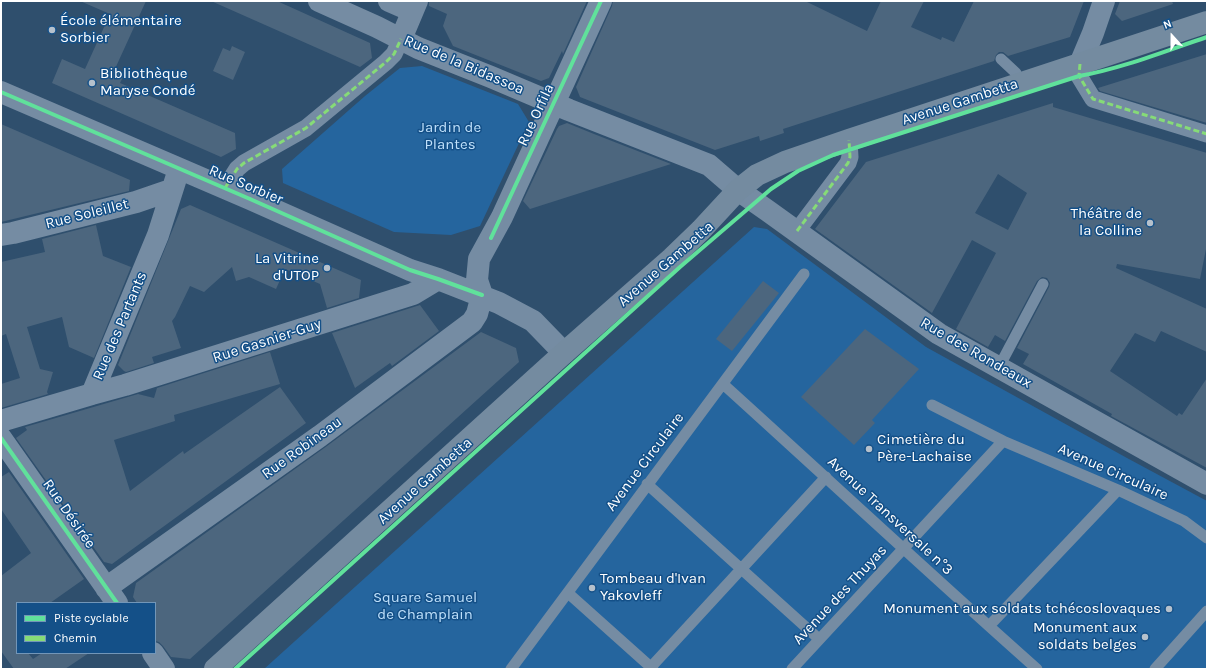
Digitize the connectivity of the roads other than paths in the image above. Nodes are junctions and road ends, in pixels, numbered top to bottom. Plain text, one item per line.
1 (319, 1) edge
2 (389, 1) edge
3 (601, 1) edge
4 (1104, 1) edge
5 (414, 6) edge
6 (1207, 22) edge
7 (401, 38) junction
8 (1001, 59) dead end
9 (1080, 64) junction
10 (1016, 73) dead end
11 (1, 92) edge
12 (554, 103) junction
13 (1207, 134) edge
14 (849, 140) junction
15 (179, 169) junction
16 (225, 188) junction
17 (172, 190) junction
18 (738, 190) junction
19 (797, 231) junction
20 (1, 235) edge
21 (804, 274) dead end
22 (438, 278) junction
23 (1043, 284) dead end
24 (482, 295) junction
25 (564, 353) junction
26 (999, 367) junction
27 (723, 384) junction
28 (92, 394) junction
29 (932, 404) dead end
30 (1, 421) edge
31 (1, 438) edge
32 (1003, 441) junction
33 (826, 477) junction
34 (647, 484) junction
35 (1207, 484) edge
36 (1118, 490) junction
37 (1207, 538) edge
38 (904, 549) junction
39 (741, 569) junction
40 (568, 593) junction
41 (111, 596) edge
42 (1207, 611) edge
43 (989, 626) junction
44 (819, 639) junction
45 (154, 654) edge
46 (652, 668) edge
47 (164, 669) edge
48 (215, 669) edge
49 (511, 669) edge
50 (792, 669) edge
51 (1037, 669) edge
52 (1155, 669) edge

1 - 7 street, Rue de la Bidassoa
2 - 5 street
3 - 12 street, Rue Orfila
4 - 9 street
5 - 7 street
6 - 9 main road, Avenue Gambetta
7 - 12 street, Rue de la Bidassoa
7 - 16 street
8 - 10 lane
9 - 13 street
9 - 14 main road, Avenue Gambetta
11 - 15 street, Rue Sorbier
12 - 18 street, Rue de la Bidassoa
12 - 24 street, Rue Orfila
14 - 18 main road, Avenue Gambetta
14 - 19 street
15 - 16 street, Rue Sorbier
15 - 17 street, Rue des Partants
16 - 22 street, Rue Sorbier
17 - 20 street, Rue Soleillet
17 - 28 street, Rue des Partants
18 - 19 street, Rue des Rondeaux
18 - 25 main road, Avenue Gambetta
19 - 26 street, Rue des Rondeaux
21 - 27 lane, Avenue Circulaire
22 - 24 street, Rue Sorbier
22 - 28 street, Rue Gasnier-Guy
23 - 26 lane
24 - 25 street, Rue Sorbier
24 - 41 street, Rue Robineau
25 - 48 main road, Avenue Gambetta
26 - 35 street, Rue des Rondeaux
27 - 33 lane, Avenue Transversale n°3
27 - 34 lane, Avenue Circulaire
28 - 30 street, Rue des Partants
29 - 32 lane
31 - 41 street, Rue Désirée
32 - 36 lane, Avenue Circulaire
32 - 38 lane, Avenue des Thuyas
33 - 38 lane, Avenue Transversale n°3
33 - 39 lane
34 - 39 lane
34 - 40 lane, Avenue Circulaire
36 - 37 lane, Avenue Circulaire
36 - 43 lane
38 - 43 lane, Avenue Transversale n°3
38 - 44 lane, Avenue des Thuyas
39 - 44 lane
39 - 46 lane
40 - 46 lane
40 - 49 lane, Avenue Circulaire
42 - 52 lane
43 - 51 lane, Avenue Transversale n°3
44 - 50 lane, Avenue des Thuyas
45 - 47 street

